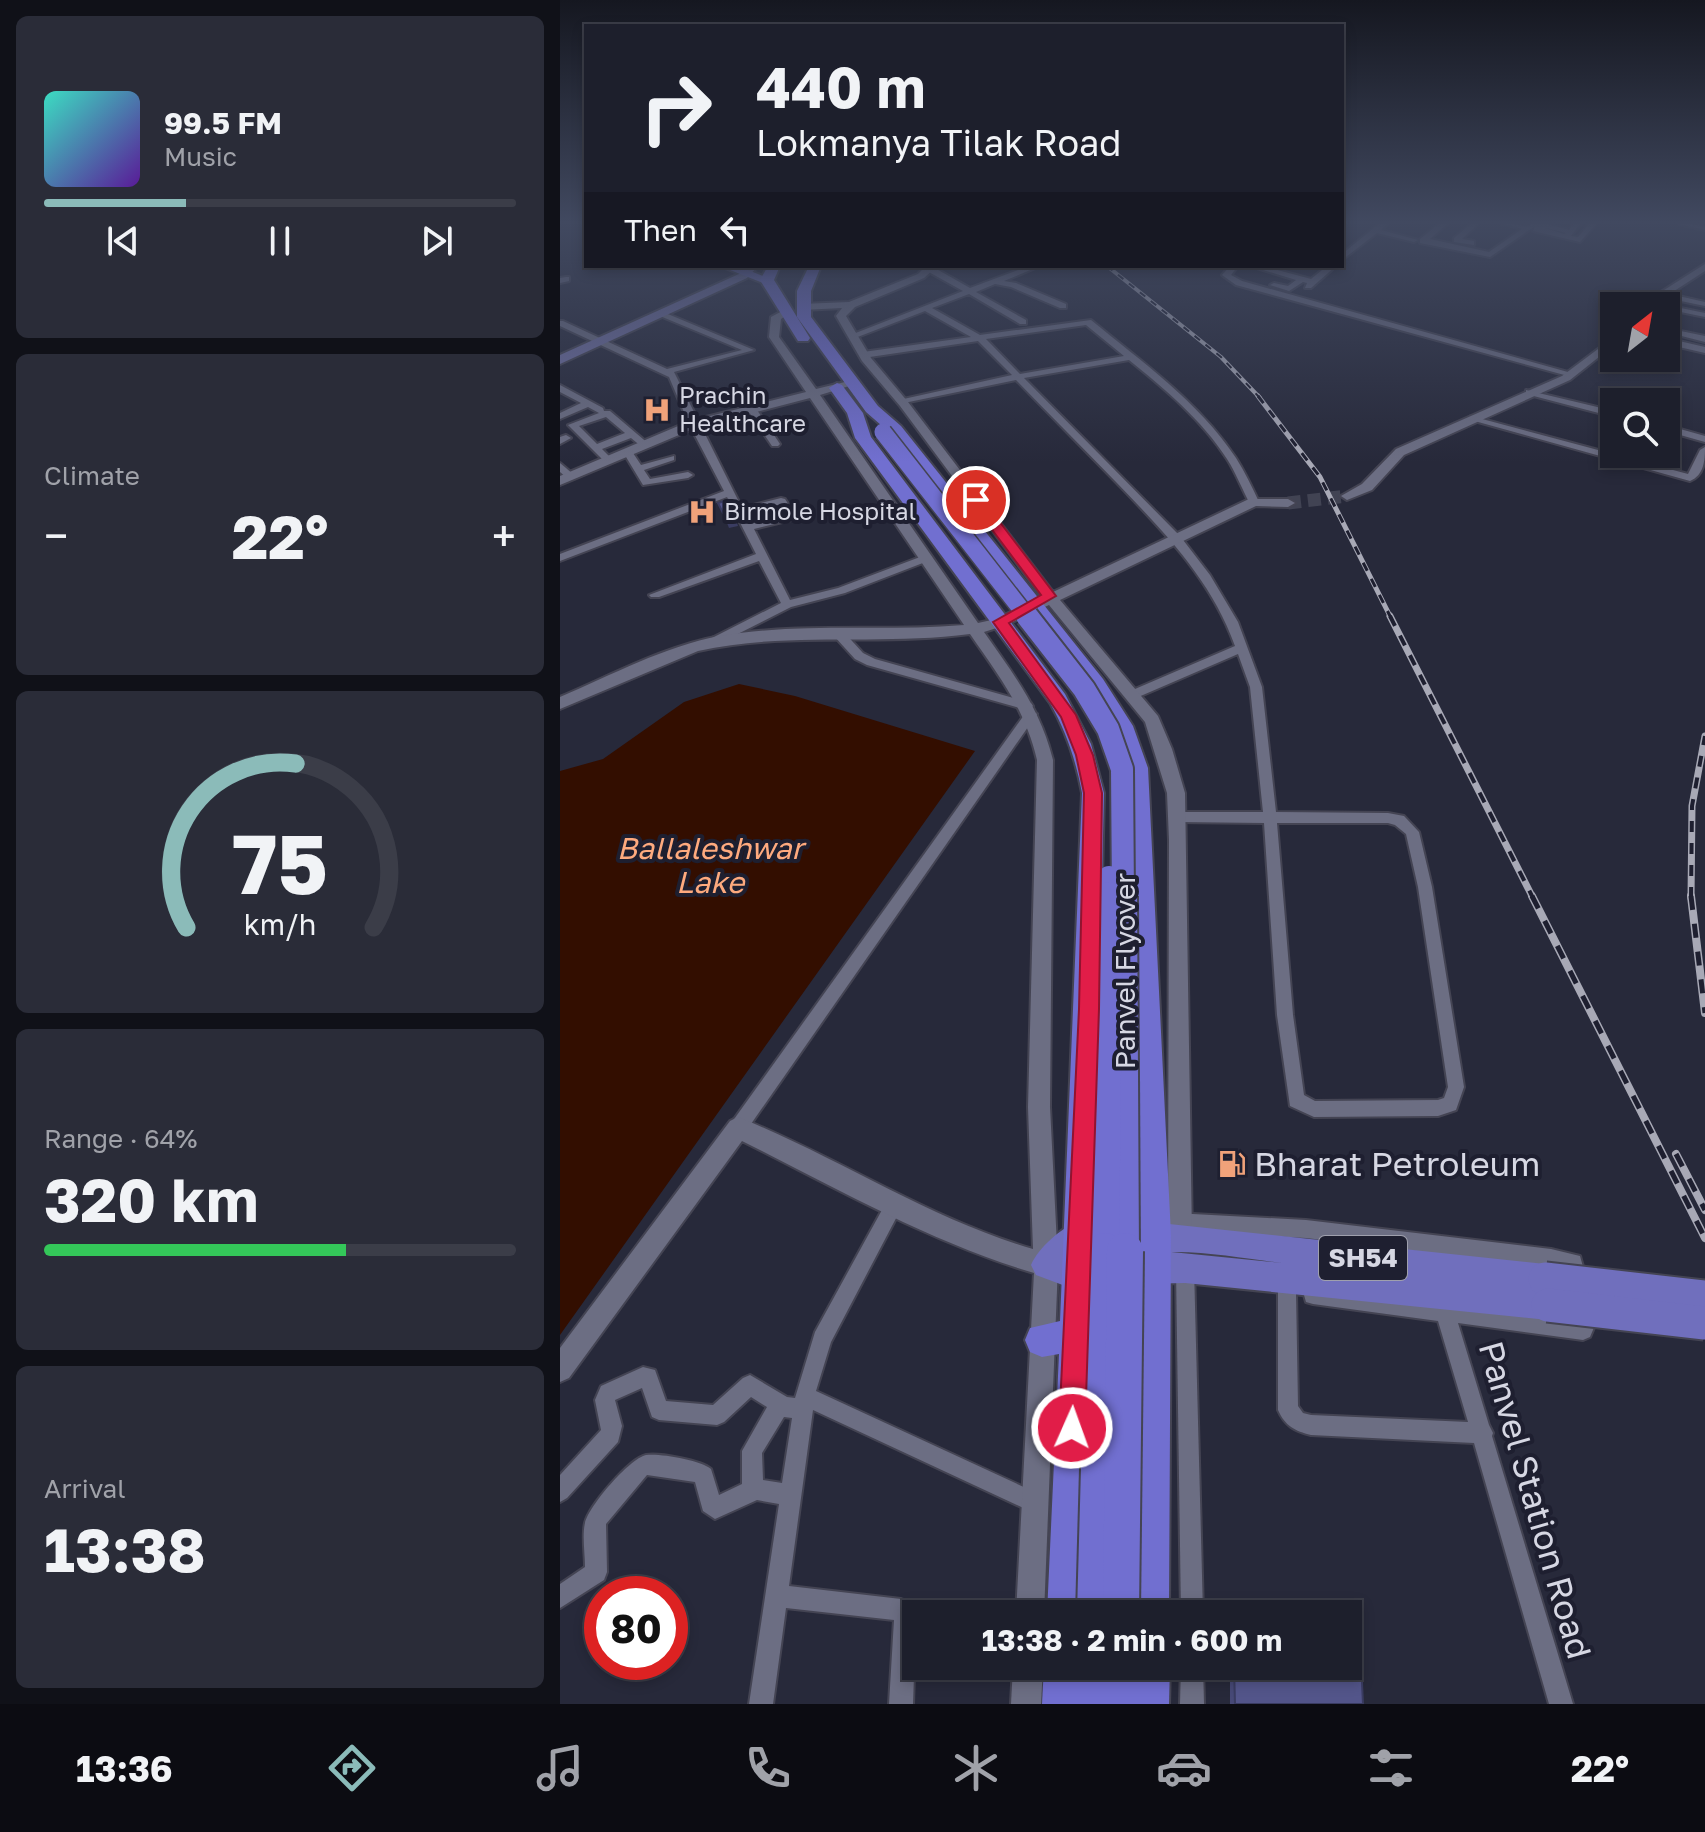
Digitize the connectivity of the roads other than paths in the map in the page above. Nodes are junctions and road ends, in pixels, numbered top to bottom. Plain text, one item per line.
1 (686, 303) edge
2 (782, 303) edge
3 (803, 303) edge
4 (857, 303) edge
5 (939, 303) edge
6 (991, 303) edge
7 (1055, 303) edge
8 (1313, 303) edge
9 (851, 305) junction
10 (1063, 306) dead end
11 (802, 307) junction
12 (925, 308) junction
13 (1680, 309) edge
14 (786, 312) junction
15 (663, 314) junction
16 (1705, 315) edge
17 (1023, 322) dead end
18 (560, 323) edge
19 (1680, 333) edge
20 (852, 336) junction
21 (981, 339) junction
22 (1705, 339) edge
23 (1600, 340) edge
24 (603, 341) junction
25 (1680, 344) edge
26 (1600, 349) edge
27 (1705, 350) edge
28 (863, 355) junction
29 (1130, 357) junction
30 (560, 360) edge
31 (1567, 370) junction
32 (669, 371) junction
33 (1017, 377) junction
34 (853, 383) junction
35 (837, 387) junction
36 (560, 388) edge
37 (1529, 392) junction
38 (810, 393) junction
39 (902, 402) junction
40 (589, 403) junction
41 (752, 409) junction
42 (600, 410) dead end
43 (1600, 410) edge
44 (560, 416) edge
45 (871, 422) junction
46 (1466, 423) junction
47 (694, 424) junction
48 (1680, 432) edge
49 (632, 434) junction
50 (1705, 439) edge
51 (775, 444) dead end
52 (645, 445) junction
53 (595, 448) junction
54 (1705, 450) edge
55 (628, 452) junction
56 (671, 458) dead end
57 (608, 460) junction
58 (560, 466) edge
59 (638, 469) junction
60 (688, 475) dead end
61 (565, 479) edge
62 (729, 493) junction
63 (1347, 496) tunnel mouth
64 (1254, 502) junction
65 (1288, 503) tunnel mouth
66 (751, 509) junction
67 (739, 512) junction
68 (759, 525) junction
69 (747, 528) junction
70 (1176, 538) junction
71 (762, 556) junction
72 (560, 558) edge
73 (924, 559) junction
74 (655, 595) dead end
75 (1041, 600) junction
76 (787, 604) junction
77 (1001, 622) junction
78 (975, 631) junction
79 (838, 633) junction
80 (716, 641) junction
81 (1241, 648) junction
82 (1132, 695) junction
83 (560, 703) edge
84 (1029, 710) junction
85 (1177, 817) junction
86 (1271, 817) junction
87 (738, 1128) junction
88 (894, 1205) junction
89 (1167, 1229) junction
90 (1079, 1235) junction
91 (1046, 1265) junction
92 (1076, 1275) junction
93 (1154, 1275) junction
94 (1185, 1275) junction
95 (1287, 1292) junction
96 (1547, 1292) junction
97 (1705, 1297) edge
98 (1446, 1315) junction
99 (1705, 1323) edge
100 (1075, 1335) junction
101 (1152, 1339) junction
102 (1042, 1340) junction
103 (560, 1369) edge
104 (804, 1402) junction
105 (780, 1404) junction
106 (1483, 1433) junction
107 (753, 1490) junction
108 (560, 1491) edge
109 (790, 1495) junction
110 (1034, 1502) junction
111 (775, 1596) junction
112 (560, 1597) edge
113 (1030, 1600) edge
114 (1066, 1600) edge
115 (1095, 1600) edge
116 (1121, 1600) edge
117 (1150, 1600) edge
118 (1165, 1600) edge
119 (1192, 1600) edge
120 (1027, 1680) edge
121 (1063, 1680) edge
122 (1094, 1680) edge
123 (1120, 1680) edge
124 (1150, 1680) edge
125 (1164, 1680) edge
126 (1192, 1680) edge
127 (761, 1704) edge
128 (901, 1704) edge
129 (1026, 1704) edge
130 (1062, 1704) edge
131 (1093, 1704) edge
132 (1119, 1704) edge
133 (1149, 1704) edge
134 (1164, 1704) edge
135 (1192, 1704) edge
136 (1561, 1704) edge

1 - 15 main road
2 - 14 highway
3 - 11 highway
4 - 9 street
5 - 12 street
6 - 17 street
7 - 10 street
8 - 31 street
9 - 11 street
9 - 20 street
11 - 34 highway
12 - 20 street
12 - 21 street
13 - 16 street
14 - 35 highway
14 - 38 street
15 - 24 main road
15 - 32 street
18 - 24 street
19 - 22 street
20 - 28 street
21 - 28 street
21 - 29 street
21 - 33 street
23 - 31 street
24 - 30 main road
24 - 32 street
25 - 27 street
26 - 31 street
28 - 39 street
29 - 33 street
29 - 64 street
31 - 37 street
32 - 47 street
33 - 39 street
33 - 70 street
34 - 35 street
34 - 45 highway
35 - 38 street
35 - 45 highway
36 - 40 street
37 - 43 street
37 - 46 street
38 - 41 street
38 - 73 street
39 - 75 street
40 - 42 street
40 - 44 street
41 - 47 street
41 - 51 street
45 - 75 highway
45 - 77 highway
45 - 115 highway, Panvel Flyover, bridge
45 - 116 highway, Panvel Flyover, bridge
46 - 54 street
46 - 63 street
47 - 52 street
47 - 62 street
48 - 50 street
49 - 52 street
49 - 53 street
49 - 53 street
52 - 55 street
53 - 57 street
55 - 57 street
55 - 59 street
56 - 59 street
57 - 61 street
58 - 61 street
59 - 60 street
62 - 67 street
62 - 72 street
64 - 65 street
64 - 70 street
66 - 67 street
66 - 68 street
66 - 68 street
67 - 69 street
68 - 69 street
69 - 71 street
70 - 75 street
70 - 81 street
71 - 74 street
71 - 76 street
73 - 76 street
73 - 78 street
75 - 77 street
75 - 82 street
75 - 89 highway
76 - 80 street
77 - 78 street
77 - 90 highway
78 - 79 street
78 - 84 street
79 - 80 street
79 - 84 street
80 - 83 street
81 - 82 street
81 - 86 street
82 - 85 street
84 - 87 street
84 - 91 street
85 - 86 street
85 - 89 street
86 - 86 street
87 - 88 street
87 - 103 street
88 - 91 street
88 - 104 street
89 - 90 main road, SH54
89 - 93 highway
89 - 96 main road, SH54
89 - 98 street
90 - 91 main road
90 - 92 highway
91 - 92 main road, SH54
91 - 102 street
92 - 93 main road, SH54
92 - 100 highway
93 - 94 main road, SH54
93 - 101 highway
94 - 95 street
94 - 96 main road, SH54
94 - 119 street
95 - 98 street
95 - 106 street
96 - 97 main road, SH54, bridge
96 - 99 main road, SH54, bridge
98 - 106 street, Panvel Station Road
100 - 102 highway
100 - 114 highway
101 - 117 highway
101 - 118 street
102 - 110 street
104 - 105 street
104 - 109 street
104 - 110 street
105 - 107 street
105 - 108 street
106 - 136 street, Panvel Station Road
107 - 109 street
107 - 112 street
109 - 111 street
110 - 113 street
111 - 127 street
111 - 128 street
120 - 129 street
121 - 130 highway
122 - 131 highway
123 - 132 highway
124 - 133 highway
125 - 134 street
126 - 135 street

